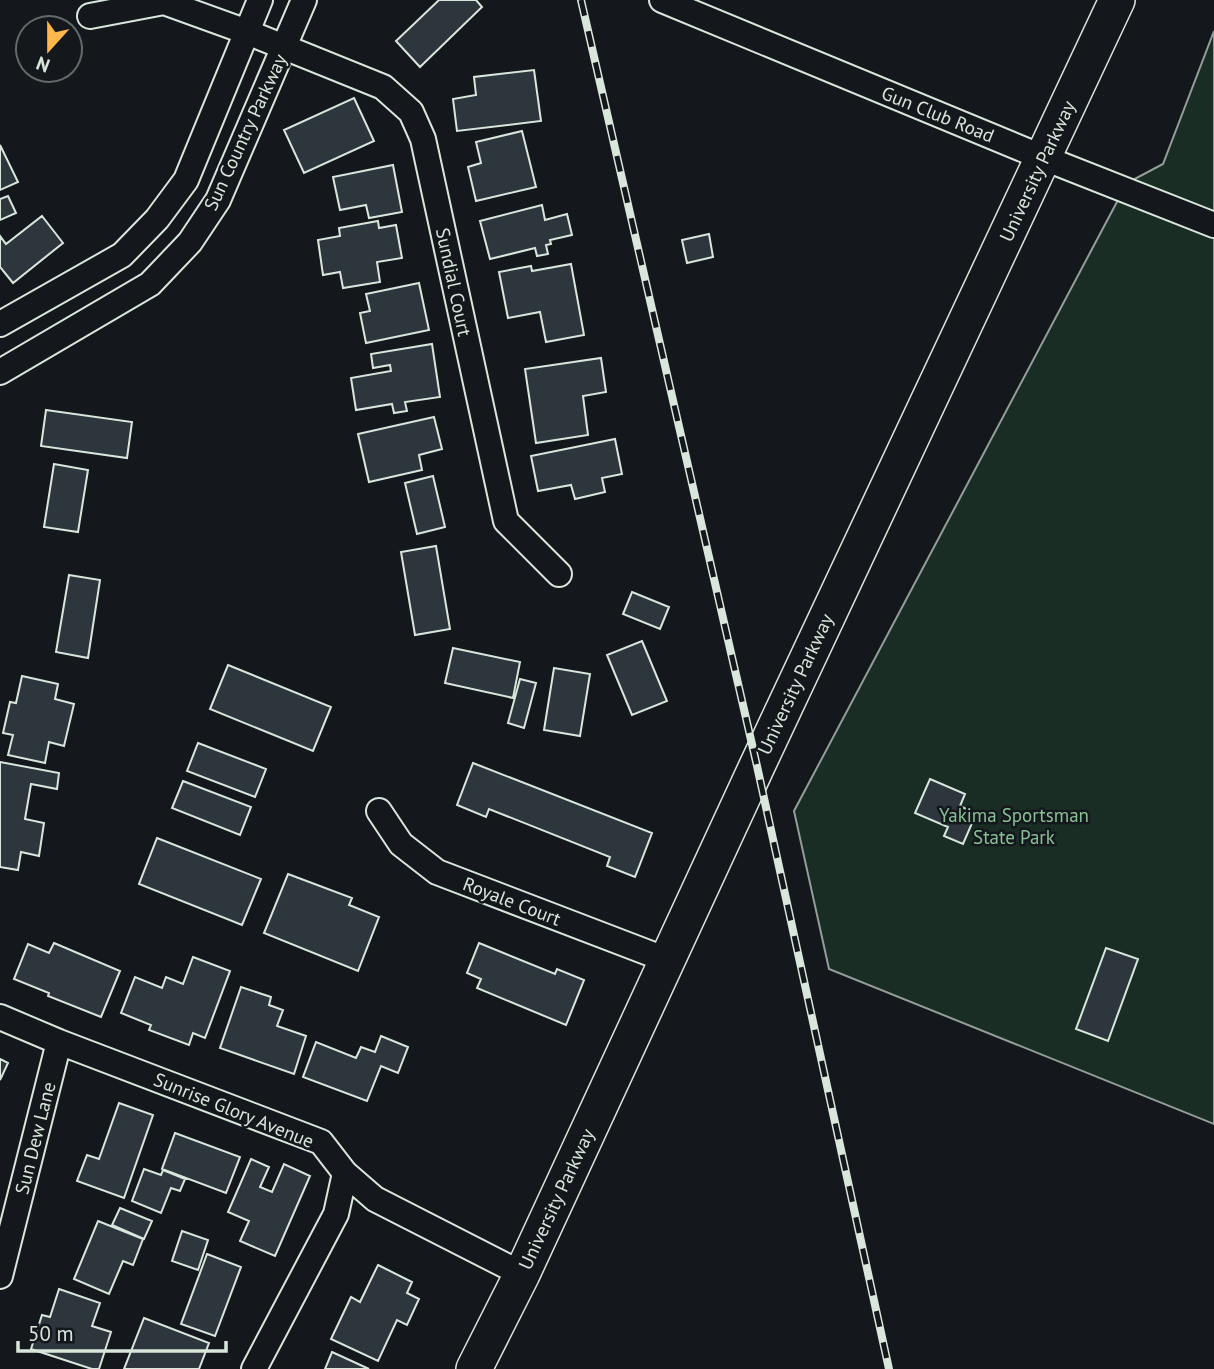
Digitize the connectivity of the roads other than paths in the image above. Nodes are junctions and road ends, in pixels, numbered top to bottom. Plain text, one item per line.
1 (260, 0) edge
2 (303, 0) edge
3 (662, 0) edge
4 (1117, 0) edge
5 (90, 16) dead end
6 (247, 32) junction
7 (284, 47) junction
8 (1044, 158) junction
9 (1214, 225) edge
10 (0, 324) edge
11 (0, 372) edge
12 (559, 574) dead end
13 (379, 811) dead end
14 (667, 960) junction
15 (0, 1017) edge
16 (59, 1042) junction
17 (345, 1172) junction
18 (522, 1274) junction
19 (0, 1276) edge
20 (254, 1369) edge
21 (474, 1369) edge

1 - 6 street, Sun Country Parkway
2 - 7 street, Sun Country Parkway
3 - 8 street, Gun Club Road
4 - 8 main road, University Parkway
5 - 6 street, Sundial Court
6 - 7 street, Sundial Court
6 - 10 street, Sun Country Parkway
7 - 11 street, Sun Country Parkway
7 - 12 street, Sundial Court
8 - 9 street, Gun Club Road
8 - 14 main road, University Parkway
13 - 14 street, Royale Court
14 - 18 main road, University Parkway
15 - 16 street, Sunrise Glory Avenue
16 - 17 street, Sunrise Glory Avenue
16 - 19 street, Sun Dew Lane
17 - 18 street, Sunrise Glory Avenue
17 - 20 street
18 - 21 main road, University Parkway

